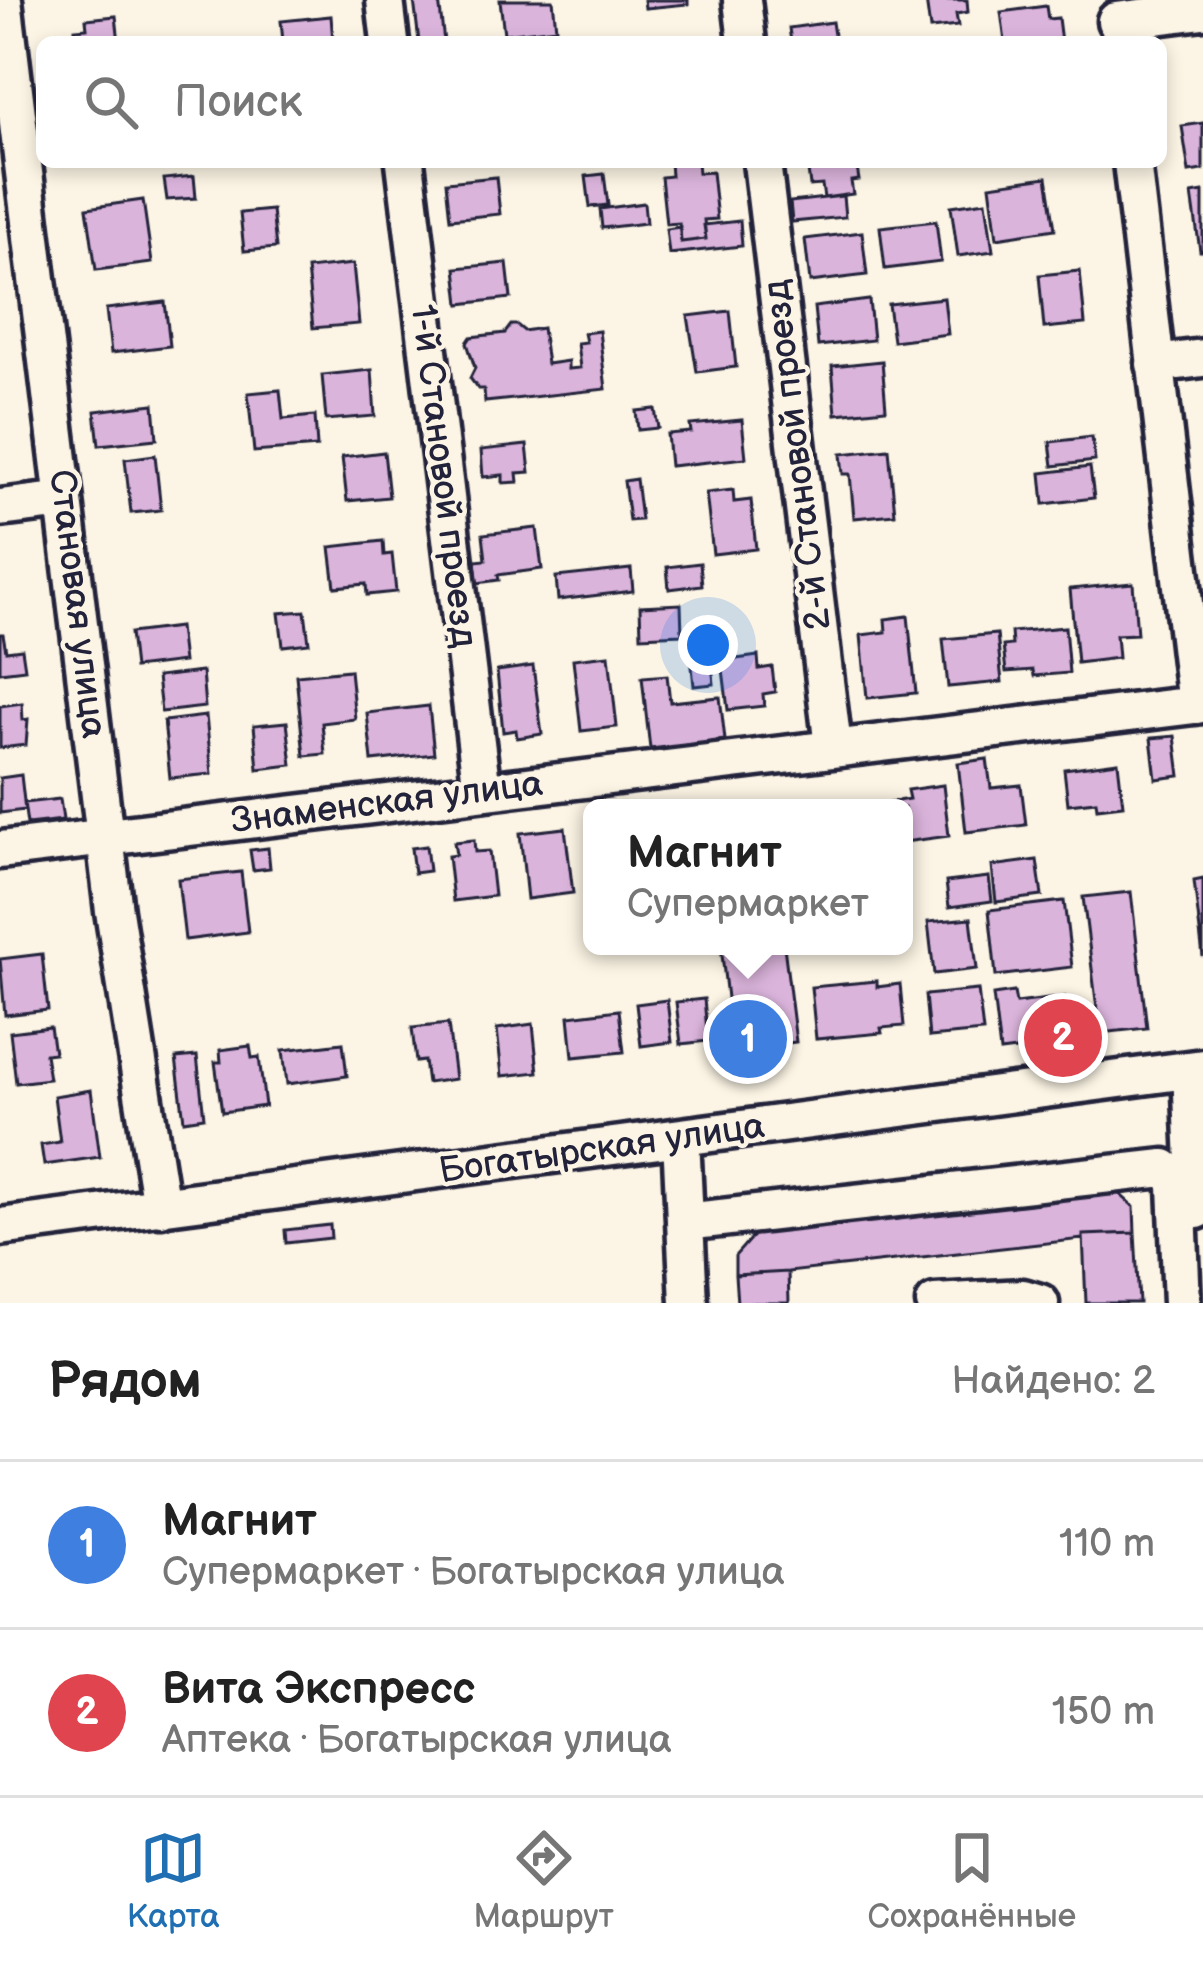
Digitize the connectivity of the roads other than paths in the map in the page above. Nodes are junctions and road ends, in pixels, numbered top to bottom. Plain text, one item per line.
1 (3, 0) edge
2 (385, 0) edge
3 (742, 0) edge
4 (1203, 10) edge
5 (1116, 21) edge
6 (389, 36) edge
7 (746, 36) edge
8 (11, 154) edge
9 (406, 168) edge
10 (763, 168) edge
11 (1133, 168) edge
12 (1203, 358) edge
13 (1155, 364) junction
14 (64, 500) junction
15 (0, 508) edge
16 (1200, 705) edge
17 (833, 747) junction
18 (482, 791) junction
19 (107, 839) junction
20 (0, 850) edge
21 (1197, 1069) edge
22 (682, 1138) junction
23 (161, 1208) junction
24 (685, 1222) junction
25 (0, 1227) edge
26 (689, 1303) edge
27 (934, 1303) edge
28 (1040, 1303) edge
29 (1182, 1303) edge
30 (1201, 1303) edge

1 - 8 street, Становая улица
2 - 6 street
3 - 7 street
4 - 5 street
8 - 14 street, Становая улица
9 - 18 street, 1-й Становой проезд
10 - 17 street, 2-й Становой проезд
11 - 13 street
12 - 13 street
13 - 16 street
14 - 15 street
14 - 19 street, Становая улица
16 - 17 street, Знаменская улица
17 - 18 street, Знаменская улица
18 - 19 street, Знаменская улица
19 - 20 street, Знаменская улица
19 - 23 street, Становая улица
21 - 22 street, Богатырская улица
21 - 30 street
22 - 23 street, Богатырская улица
22 - 24 street
23 - 25 street, Богатырская улица
24 - 26 street
24 - 29 street
27 - 28 street

